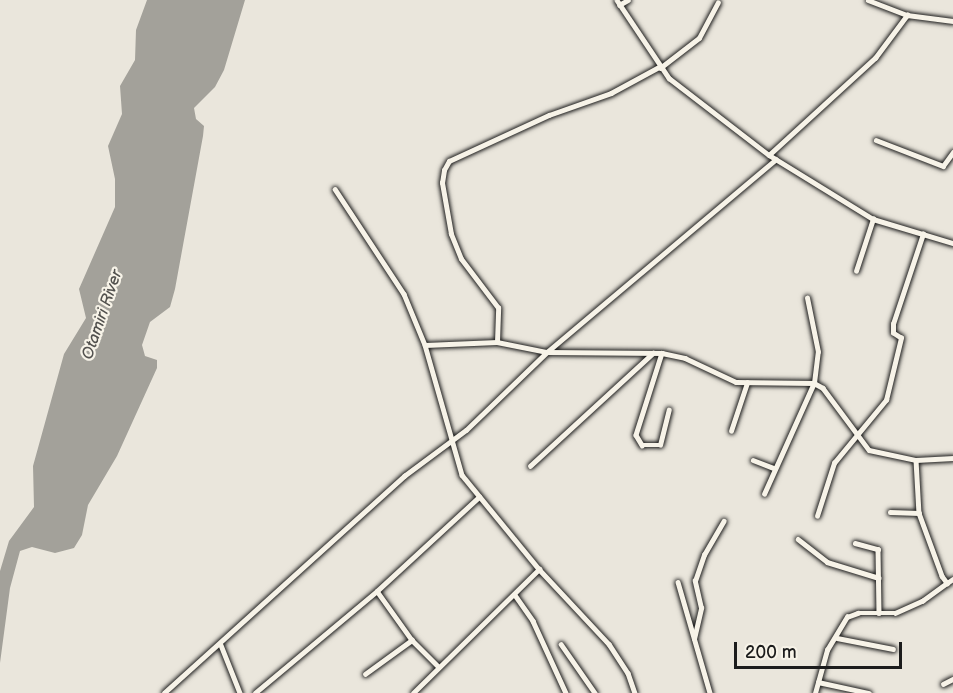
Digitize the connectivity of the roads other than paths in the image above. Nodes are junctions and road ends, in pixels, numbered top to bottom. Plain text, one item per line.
1 (628, 0) edge
2 (868, 0) edge
3 (618, 2) edge
4 (718, 3) dead end
5 (907, 15) junction
6 (953, 21) edge
7 (659, 67) junction
8 (876, 140) dead end
9 (769, 155) junction
10 (953, 155) edge
11 (776, 159) junction
12 (335, 189) dead end
13 (873, 219) junction
14 (923, 234) junction
15 (953, 243) edge
16 (856, 271) dead end
17 (807, 298) dead end
18 (496, 342) junction
19 (425, 345) junction
20 (547, 352) junction
21 (653, 353) junction
22 (662, 353) junction
23 (747, 383) junction
24 (814, 383) junction
25 (669, 410) dead end
26 (731, 431) dead end
27 (856, 435) junction
28 (450, 442) junction
29 (953, 458) edge
30 (753, 460) dead end
31 (916, 460) junction
32 (530, 466) dead end
33 (774, 468) junction
34 (764, 494) dead end
35 (478, 497) junction
36 (890, 512) dead end
37 (919, 513) junction
38 (817, 516) dead end
39 (724, 521) dead end
40 (798, 539) dead end
41 (855, 543) dead end
42 (539, 569) junction
43 (879, 578) junction
44 (953, 579) edge
45 (678, 582) dead end
46 (947, 583) junction
47 (377, 591) junction
48 (516, 595) junction
49 (879, 613) junction
50 (837, 638) junction
51 (694, 639) junction
52 (412, 640) junction
53 (561, 644) dead end
54 (221, 645) junction
55 (892, 649) dead end
56 (439, 667) junction
57 (365, 674) dead end
58 (953, 679) edge
59 (818, 682) junction
60 (943, 684) dead end
61 (164, 693) edge
62 (240, 693) edge
63 (255, 693) edge
64 (413, 693) edge
65 (566, 693) edge
66 (595, 693) edge
67 (635, 693) edge
68 (710, 693) edge
69 (815, 693) edge
70 (869, 693) edge

1 - 3 street
2 - 5 street
3 - 7 street
4 - 7 street
5 - 6 street
5 - 9 street
7 - 9 street
7 - 18 street
8 - 10 street
9 - 11 street
11 - 13 street
11 - 20 street
12 - 19 street
13 - 14 street
13 - 16 street
14 - 15 street
14 - 27 street
17 - 24 street
18 - 19 street
18 - 20 street
19 - 28 street
20 - 21 street
20 - 28 street
21 - 22 street
21 - 32 street
22 - 23 street
22 - 25 street
23 - 24 street
23 - 26 street
24 - 27 street
24 - 33 street
27 - 31 street
27 - 38 street
28 - 35 street
28 - 54 street
29 - 31 street
30 - 33 street
31 - 37 street
33 - 34 street
35 - 42 street
35 - 47 street
36 - 37 street
37 - 46 street
39 - 51 street
40 - 43 street
41 - 43 street
42 - 48 street
42 - 67 street
43 - 49 street
44 - 46 street
45 - 51 street
46 - 49 street
47 - 52 street
47 - 63 street
48 - 56 street
48 - 65 street
49 - 50 street
50 - 55 street
50 - 59 street
51 - 68 street
52 - 56 street
52 - 57 street
53 - 66 street
54 - 61 street
54 - 62 street
56 - 64 street
58 - 60 street
59 - 69 street
59 - 70 street

